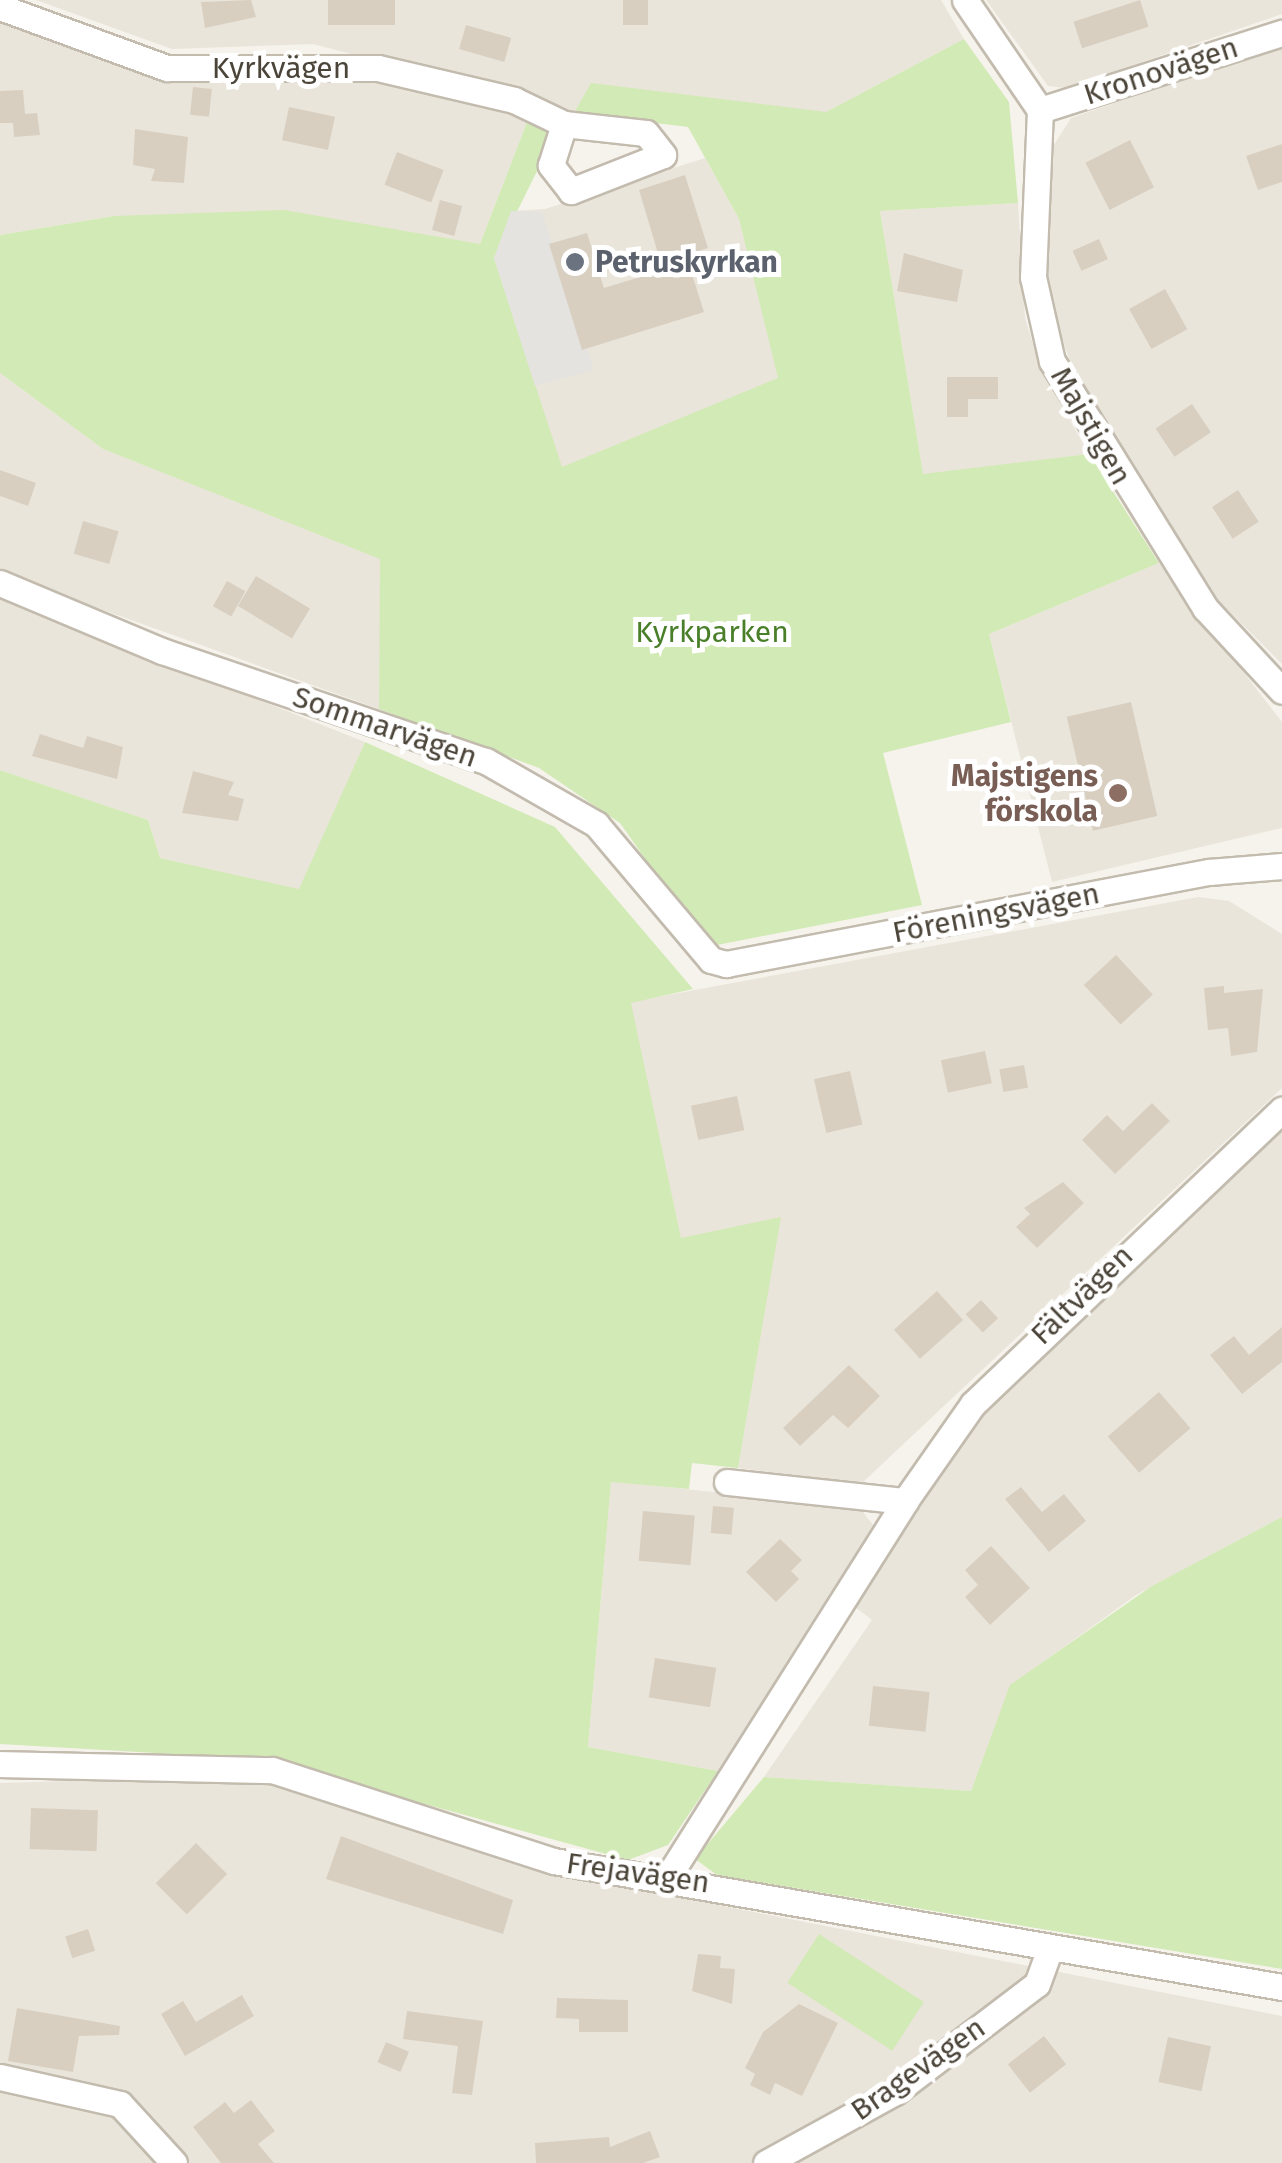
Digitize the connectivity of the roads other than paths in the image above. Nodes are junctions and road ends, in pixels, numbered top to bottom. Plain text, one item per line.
1 (965, 0) edge
2 (0, 7) edge
3 (1282, 32) edge
4 (1040, 110) junction
5 (564, 124) dead end
6 (0, 582) edge
7 (1282, 691) edge
8 (1282, 866) edge
9 (711, 960) joint
10 (1282, 1110) edge
11 (728, 1482) dead end
12 (905, 1501) junction
13 (0, 1764) edge
14 (669, 1874) junction
15 (1048, 1952) junction
16 (1282, 1987) edge
17 (0, 2077) edge
18 (174, 2163) edge
19 (766, 2163) edge

1 - 4 street
2 - 5 street, Kyrkvägen
3 - 4 street, Kronovägen
4 - 7 street, Majstigen
6 - 9 street, Sommarvägen
8 - 9 street, Föreningsvägen
10 - 12 street, Fältvägen
11 - 12 street
12 - 14 street, Fältvägen
13 - 14 street, Frejavägen
14 - 15 street, Frejavägen
15 - 16 street, Frejavägen
15 - 19 street, Bragevägen
17 - 18 street

